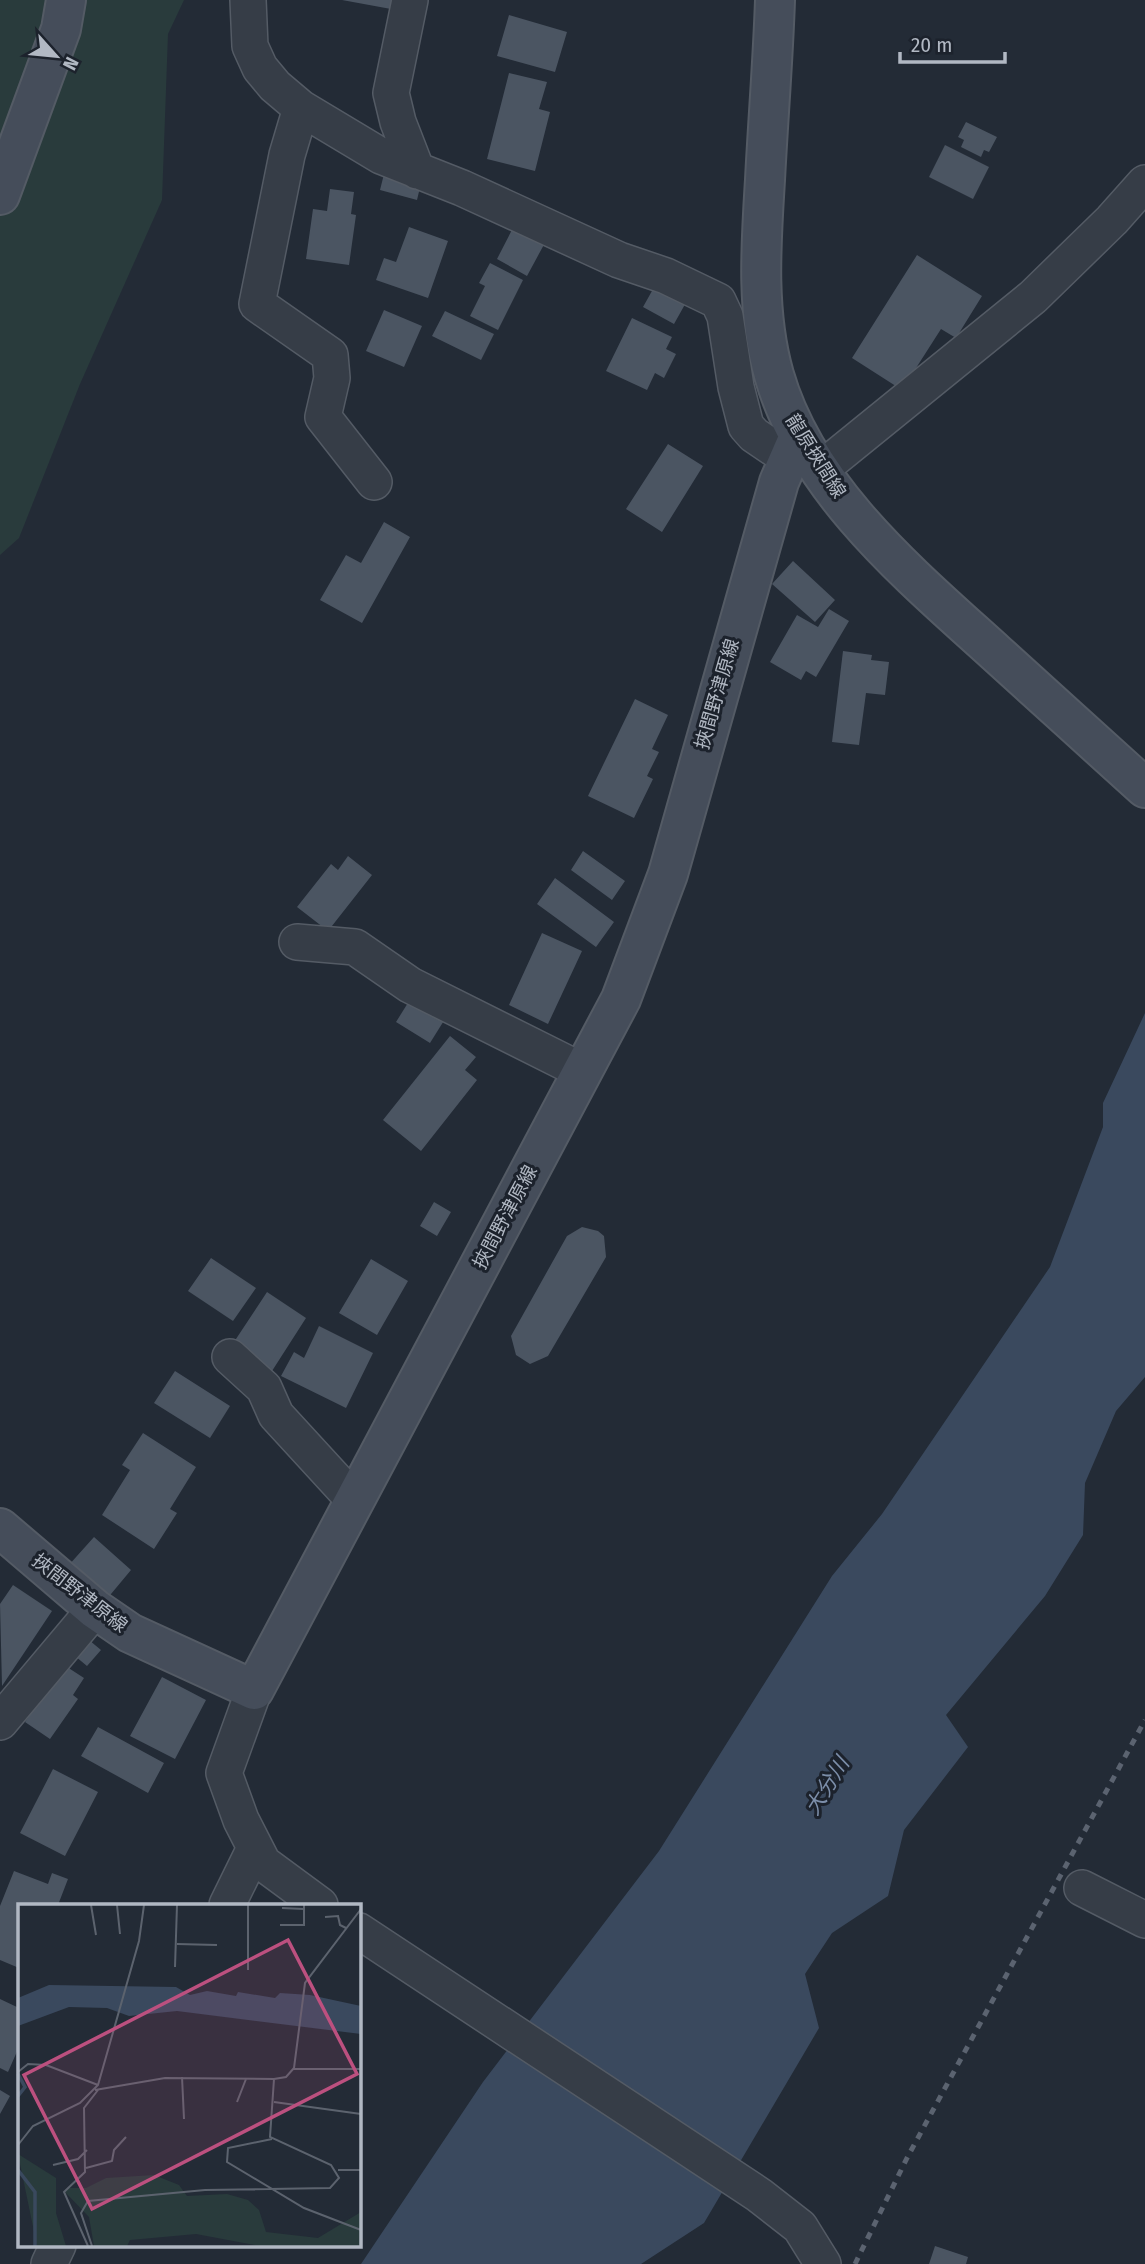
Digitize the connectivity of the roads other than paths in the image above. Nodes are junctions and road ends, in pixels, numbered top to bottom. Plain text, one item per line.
1 (66, 0) edge
2 (247, 0) edge
3 (410, 0) edge
4 (775, 0) edge
5 (301, 108) junction
6 (417, 171) junction
7 (1145, 183) edge
8 (0, 195) edge
9 (803, 455) junction
10 (374, 482) dead end
11 (1145, 788) edge
12 (296, 942) dead end
13 (582, 1071) junction
14 (230, 1357) dead end
15 (354, 1500) junction
16 (0, 1528) edge
17 (95, 1609) junction
18 (254, 1690) junction
19 (0, 1722) edge
20 (255, 1848) junction
21 (1082, 1888) dead end
22 (307, 1896) edge
23 (227, 1904) edge
24 (1145, 1920) edge
25 (360, 1932) edge
26 (57, 2246) edge
27 (48, 2264) edge
28 (823, 2264) edge

1 - 8 main road
2 - 5 street
3 - 6 street
4 - 9 main road, 龍原挾間線
5 - 6 street
5 - 10 street
6 - 9 street
7 - 9 street
9 - 11 main road, 龍原挾間線
9 - 13 main road, 挾間野津原線
12 - 13 street
13 - 15 main road, 挾間野津原線
14 - 15 street
15 - 18 main road, 挾間野津原線
16 - 17 main road, 挾間野津原線
17 - 18 main road, 挾間野津原線
17 - 19 street
18 - 20 street
20 - 22 street
20 - 23 street
21 - 24 street
25 - 28 street
26 - 27 street

